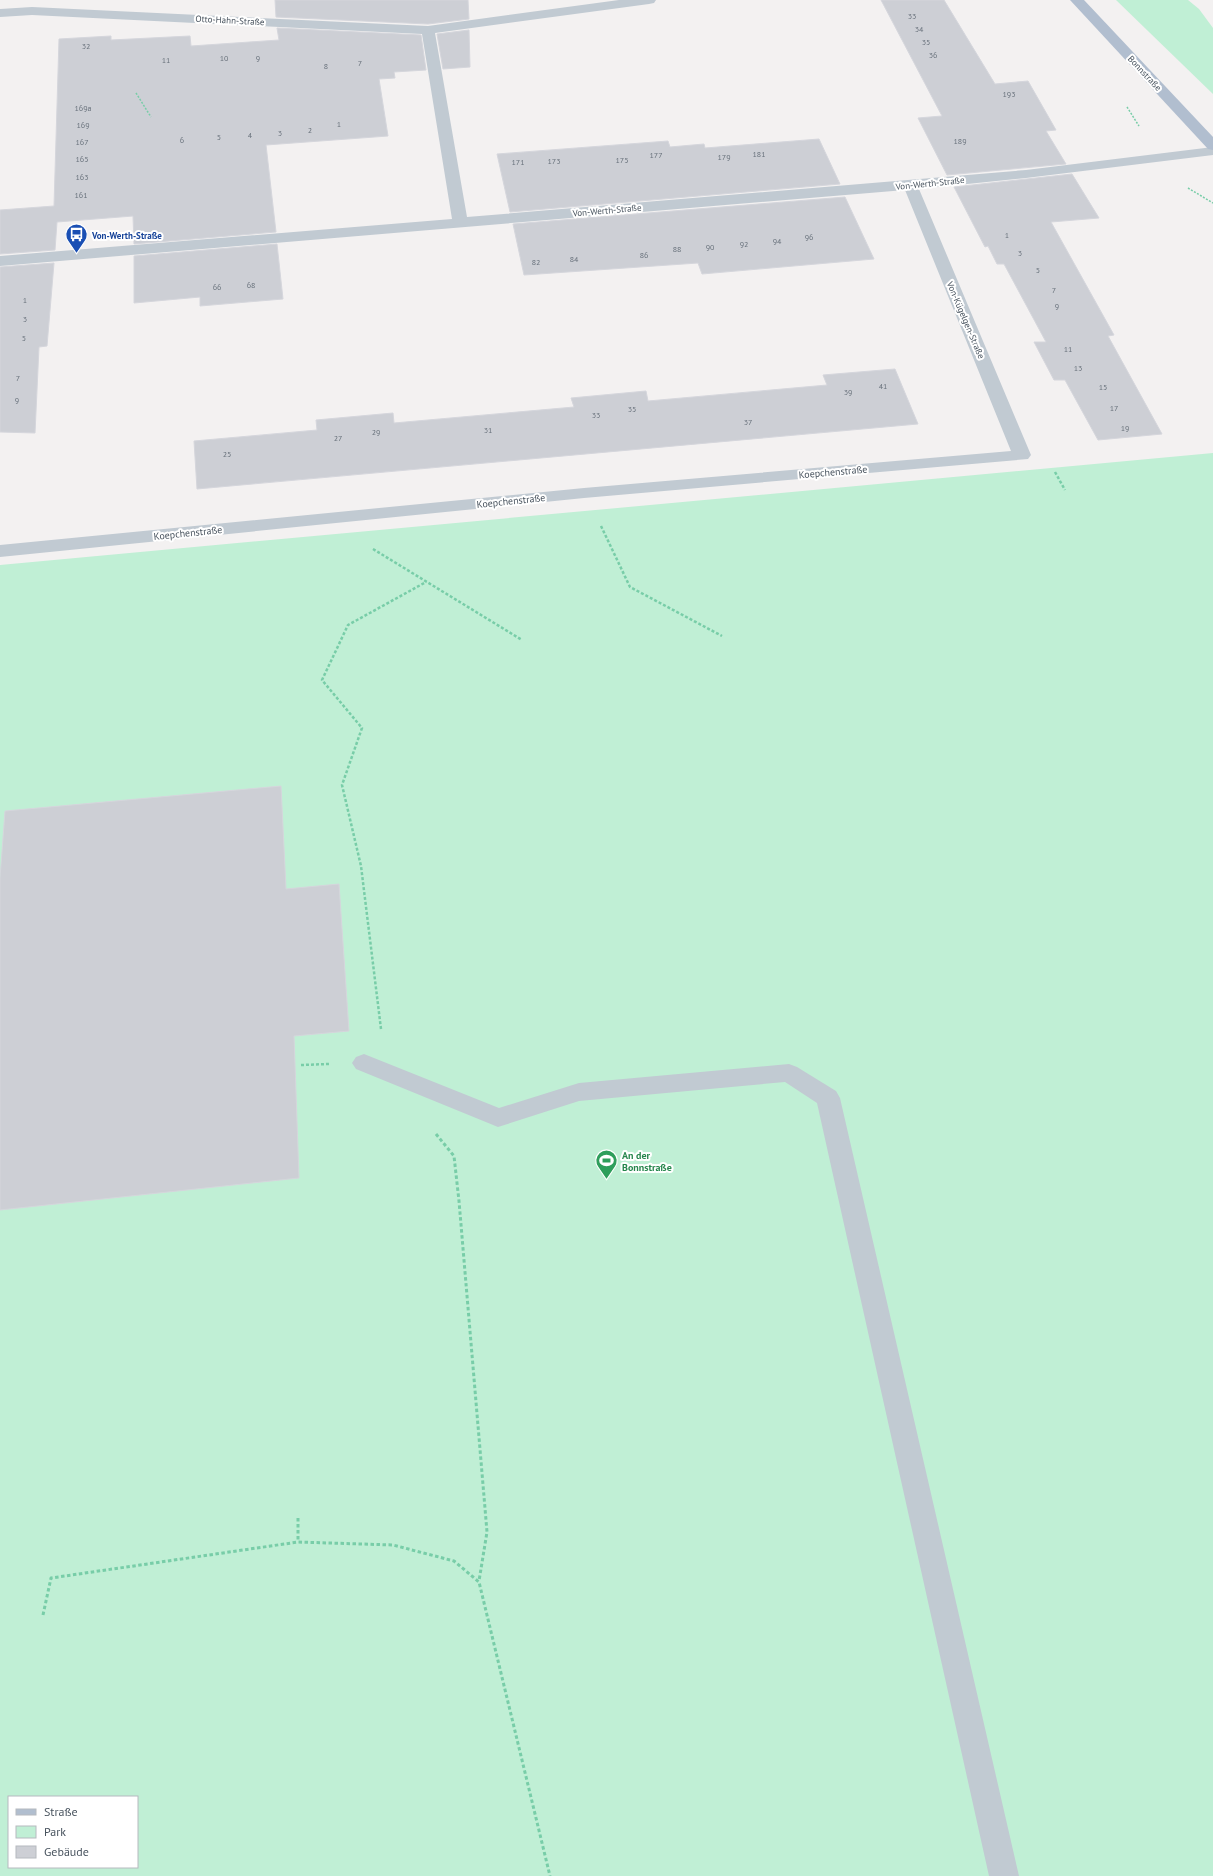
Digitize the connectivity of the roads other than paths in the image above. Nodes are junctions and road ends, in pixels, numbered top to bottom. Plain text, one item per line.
1 (649, 0) edge
2 (1077, 0) edge
3 (0, 13) edge
4 (428, 30) junction
5 (1213, 146) edge
6 (1213, 151) edge
7 (910, 185) junction
8 (460, 222) junction
9 (0, 261) edge
10 (1022, 455) joint
11 (0, 551) edge
12 (364, 1063) road end
13 (1004, 1876) edge

1 - 4 street, Otto-Hahn-Straße
2 - 5 main road, Bonnstraße
3 - 4 street, Otto-Hahn-Straße
4 - 8 street
6 - 7 street, Von-Werth-Straße
7 - 8 street, Von-Werth-Straße
7 - 10 street, Von-Kügelgen-Straße
8 - 9 street, Von-Werth-Straße
10 - 11 street, Koepchenstraße
12 - 13 street

